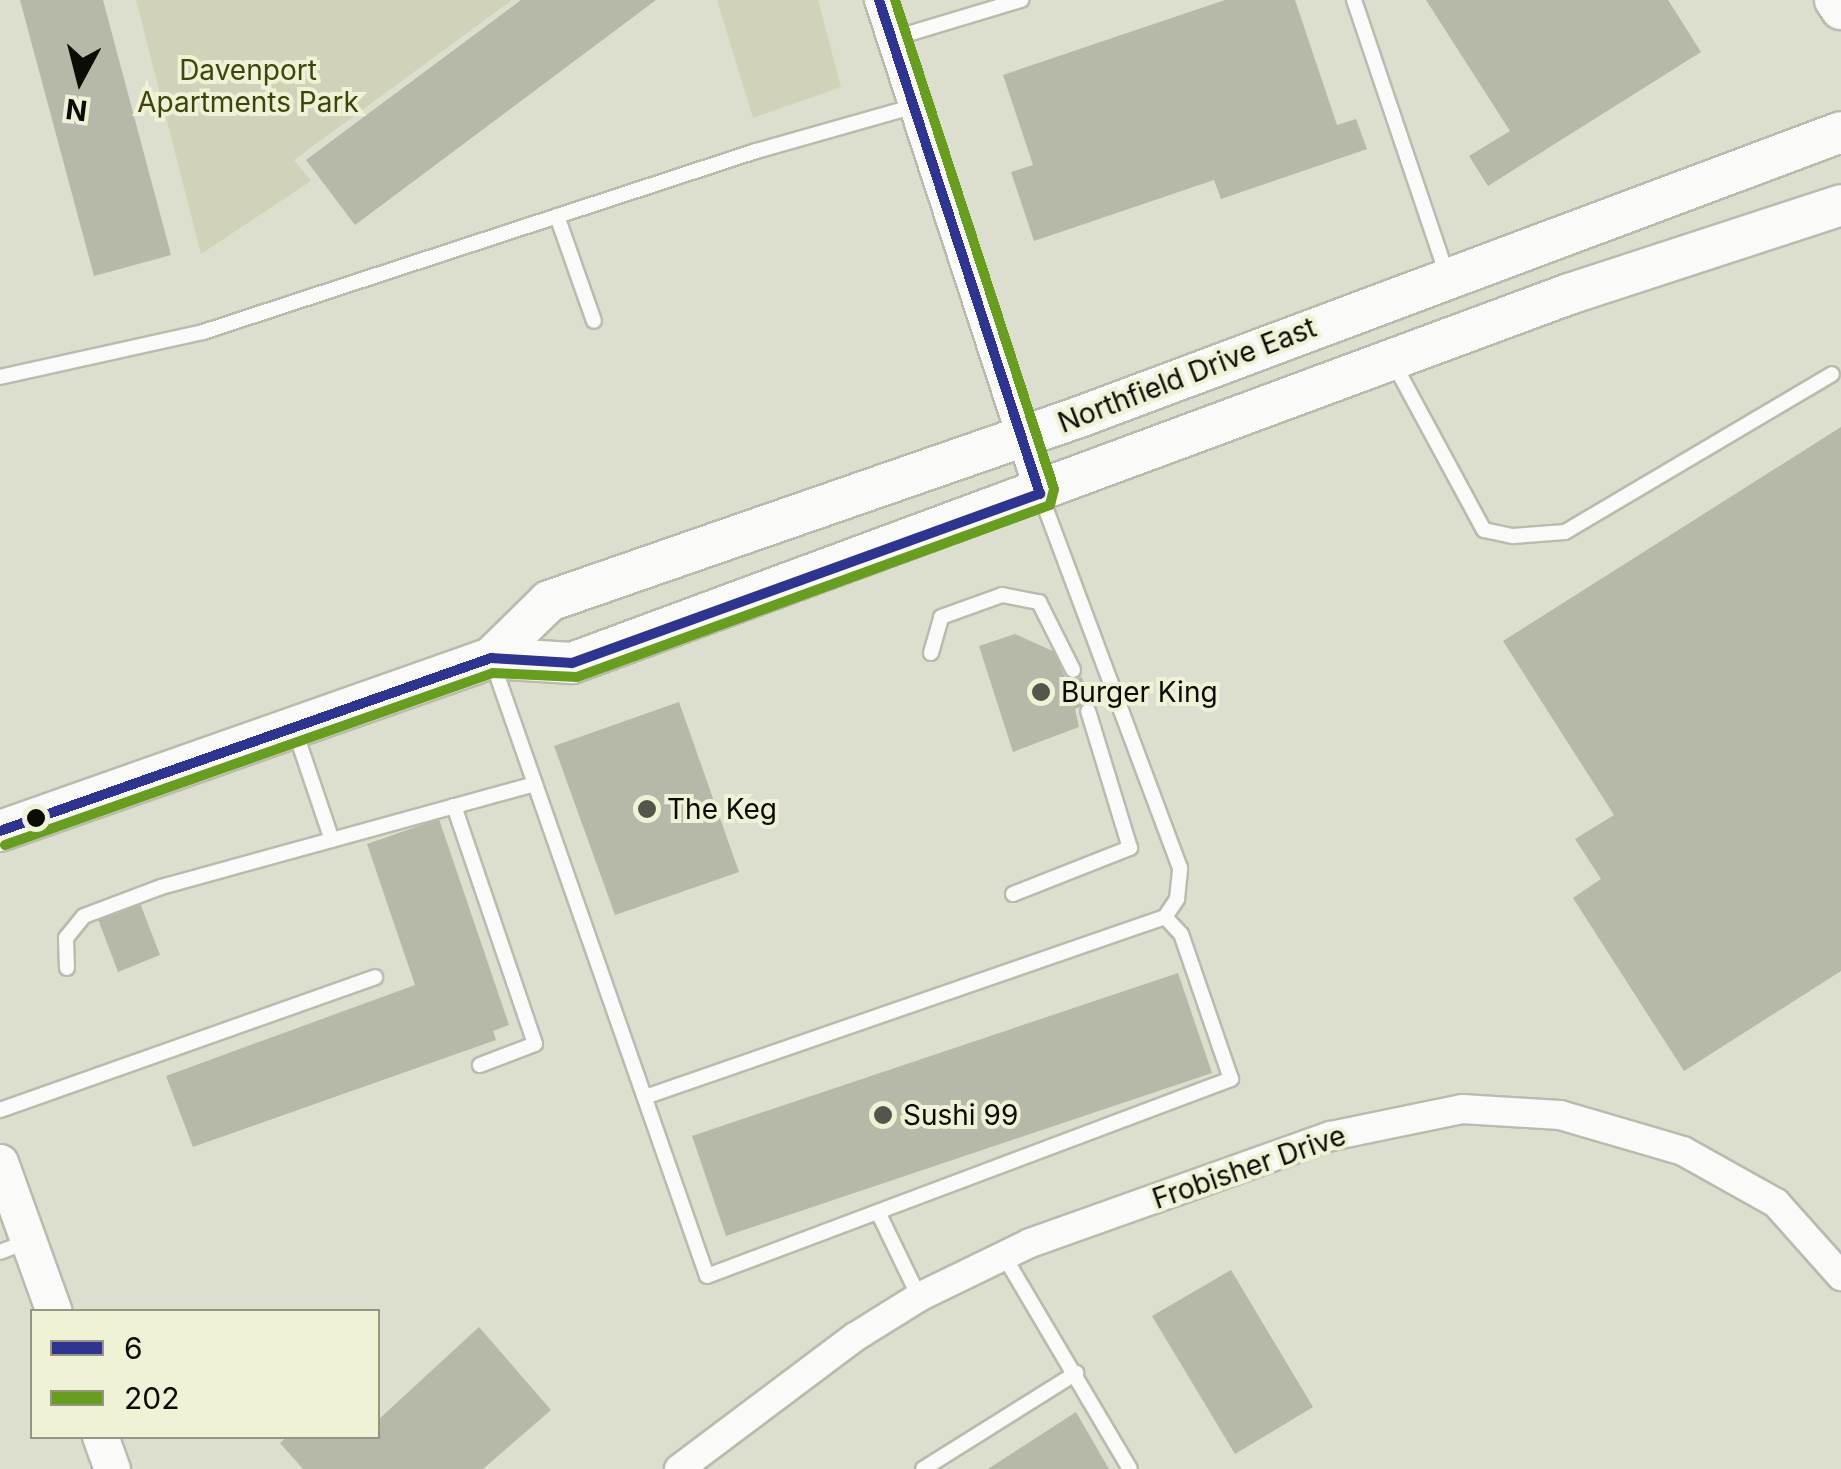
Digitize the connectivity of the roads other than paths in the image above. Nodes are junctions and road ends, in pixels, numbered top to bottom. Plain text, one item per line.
1 (879, 0) edge
2 (1020, 0) edge
3 (1354, 0) edge
4 (1836, 0) edge
5 (1841, 9) edge
6 (890, 40) junction
7 (911, 107) junction
8 (1841, 132) edge
9 (1841, 205) edge
10 (557, 216) junction
11 (1448, 278) junction
12 (594, 321) dead end
13 (1393, 362) junction
14 (1832, 374) dead end
15 (0, 377) edge
16 (1020, 438) junction
17 (1040, 494) junction
18 (931, 654) dead end
19 (491, 658) junction
20 (1073, 670) dead end
21 (1088, 711) dead end
22 (293, 726) junction
23 (535, 784) junction
24 (454, 806) junction
25 (0, 831) edge
26 (332, 840) junction
27 (1013, 894) dead end
28 (1164, 917) junction
29 (67, 968) dead end
30 (376, 977) dead end
31 (480, 1065) dead end
32 (645, 1097) junction
33 (0, 1110) edge
34 (0, 1162) edge
35 (878, 1212) junction
36 (14, 1246) edge
37 (1004, 1256) junction
38 (1841, 1276) edge
39 (918, 1297) junction
40 (52, 1309) edge
41 (1076, 1373) junction
42 (101, 1439) edge
43 (112, 1469) edge
44 (679, 1469) edge
45 (923, 1469) edge
46 (1130, 1469) edge

1 - 6 street
2 - 6 lane
3 - 11 lane
4 - 5 main road
6 - 7 street
7 - 10 lane
7 - 16 street
8 - 11 main road, Northfield Drive East
9 - 13 main road, Northfield Drive East
10 - 12 lane
10 - 15 lane
11 - 16 main road, Northfield Drive East
13 - 14 lane
13 - 17 main road, Northfield Drive East
16 - 17 street
16 - 19 main road, Northfield Drive East
17 - 19 main road, Northfield Drive East
17 - 28 lane
18 - 20 lane
19 - 22 main road, Northfield Drive East
19 - 23 lane
21 - 27 lane
22 - 25 main road, Northfield Drive East
22 - 26 lane
23 - 24 lane
23 - 32 lane
24 - 26 lane
24 - 31 lane
26 - 29 lane
28 - 32 lane
28 - 35 lane
30 - 33 lane
32 - 35 lane
34 - 36 street
35 - 39 lane
36 - 40 street
37 - 38 street, Frobisher Drive
37 - 39 street, Frobisher Drive
37 - 41 lane
39 - 44 street, Frobisher Drive
41 - 45 lane
41 - 46 lane
42 - 43 street

